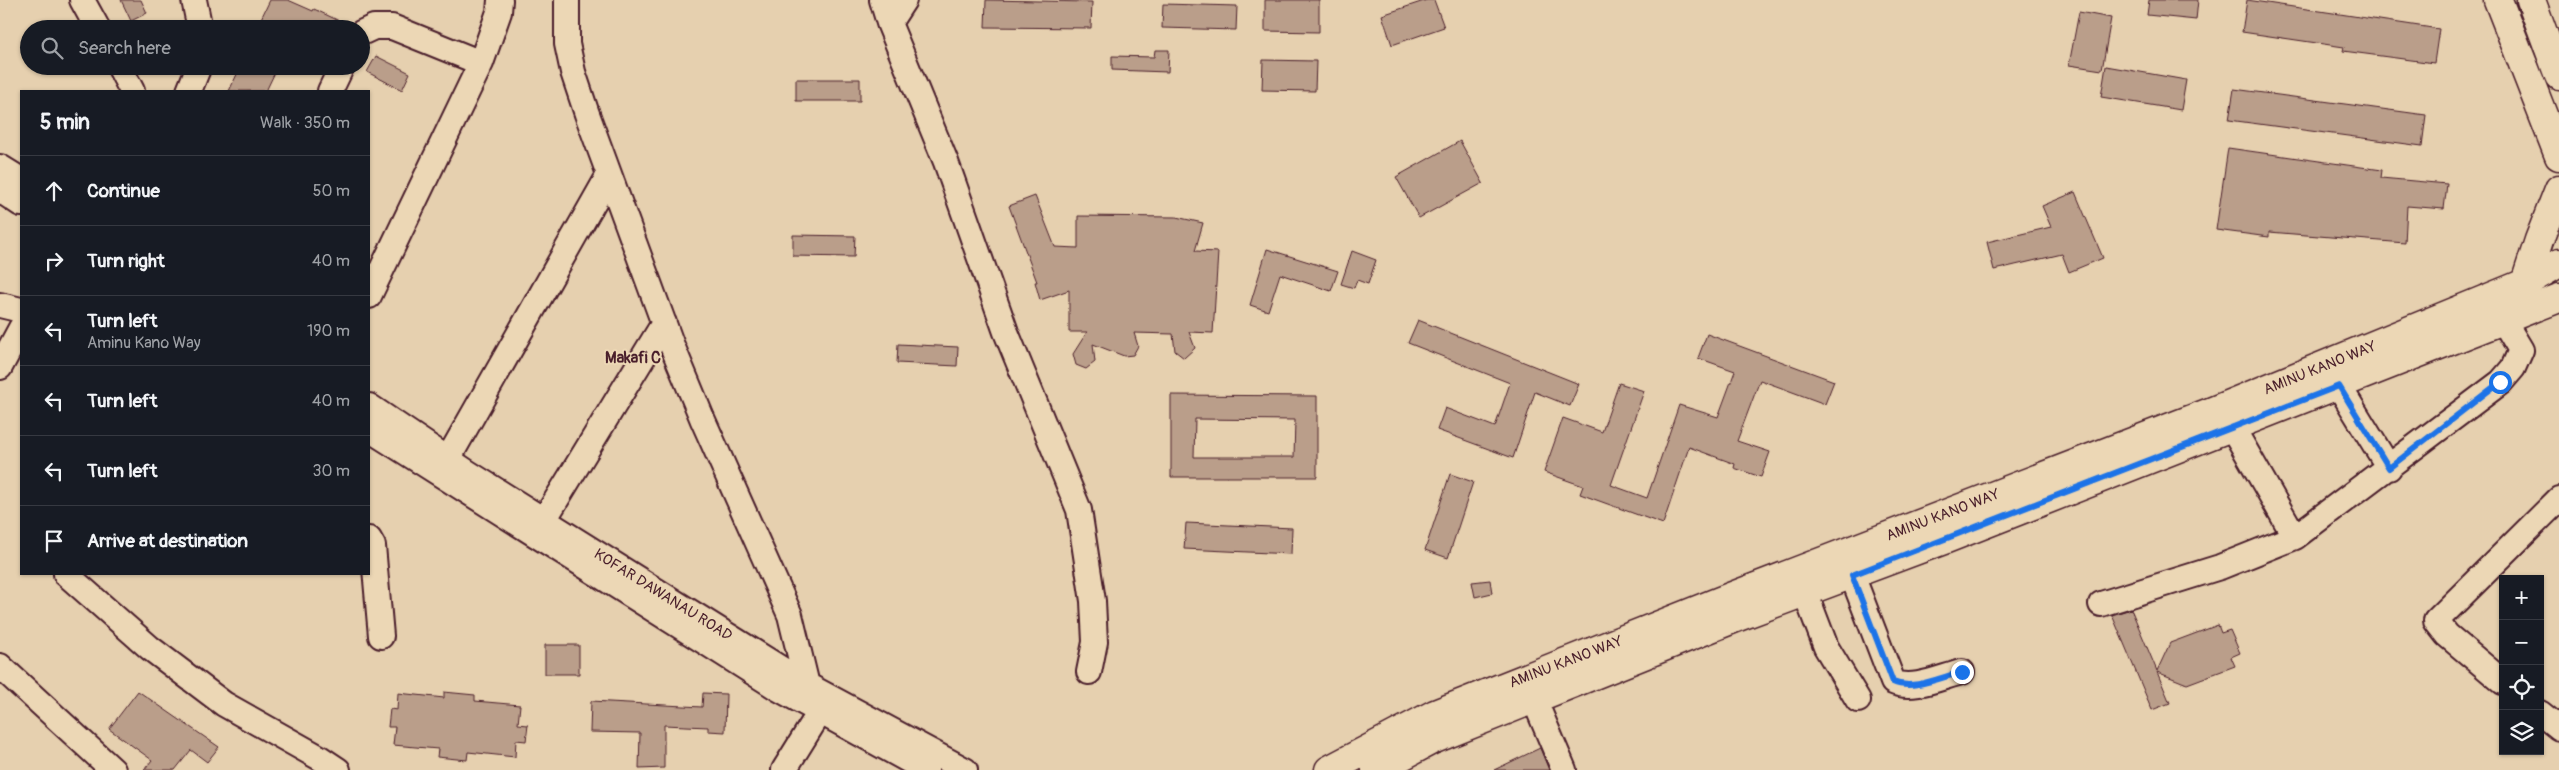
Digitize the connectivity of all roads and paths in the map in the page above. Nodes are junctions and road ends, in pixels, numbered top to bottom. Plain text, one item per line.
1 (82, 0) edge
2 (194, 0) edge
3 (500, 0) edge
4 (567, 0) edge
5 (882, 0) edge
6 (904, 0) edge
7 (2498, 0) edge
8 (2531, 0) edge
9 (93, 20) edge
10 (198, 20) edge
11 (889, 23) junction
12 (370, 29) edge
13 (481, 62) junction
14 (123, 75) edge
15 (195, 75) edge
16 (338, 75) edge
17 (2559, 76) edge
18 (131, 90) edge
19 (189, 90) edge
20 (330, 90) edge
21 (2559, 156) edge
22 (0, 166) edge
23 (609, 175) junction
24 (20, 179) edge
25 (2559, 189) edge
26 (0, 190) edge
27 (20, 203) edge
28 (2559, 263) edge
29 (2526, 283) junction
30 (370, 294) edge
31 (2558, 299) edge
32 (0, 304) edge
33 (20, 310) edge
34 (2503, 320) junction
35 (664, 324) junction
36 (20, 330) edge
37 (0, 367) edge
38 (2339, 386) junction
39 (370, 407) edge
40 (2232, 427) junction
41 (370, 430) edge
42 (448, 459) junction
43 (2389, 468) junction
44 (2559, 500) edge
45 (544, 520) junction
46 (2295, 537) junction
47 (370, 541) edge
48 (67, 575) edge
49 (1852, 575) junction
50 (1805, 592) junction
51 (2101, 604) dead end
52 (1734, 607) junction
53 (381, 636) dead end
54 (0, 666) edge
55 (1088, 672) dead end
56 (1962, 672) dead end
57 (2499, 679) edge
58 (807, 685) junction
59 (1534, 699) junction
60 (1858, 700) dead end
61 (820, 712) junction
62 (2544, 716) edge
63 (2559, 728) edge
64 (113, 770) edge
65 (338, 770) edge
66 (784, 770) edge
67 (926, 770) edge
68 (965, 770) edge
69 (1328, 770) edge
70 (1376, 770) edge
71 (1564, 770) edge

1 - 9 street
2 - 10 street
3 - 13 street
4 - 23 street
5 - 11 street
6 - 11 street
7 - 21 main road
8 - 17 main road
11 - 55 street
12 - 13 street
13 - 30 street
14 - 18 street
15 - 19 street
16 - 20 street
22 - 24 street
23 - 35 street
23 - 42 street
25 - 29 main road
26 - 27 street
28 - 29 main road, AMINU KANO WAY
29 - 52 main road, AMINU KANO WAY
31 - 34 main road, AMINU KANO WAY
32 - 33 street
34 - 38 main road, AMINU KANO WAY
34 - 43 street
35 - 45 street
35 - 58 street
36 - 37 street
38 - 40 main road, AMINU KANO WAY
38 - 43 street
39 - 42 street, KOFAR DAWANAU ROAD
40 - 46 street
40 - 49 main road, AMINU KANO WAY
41 - 61 street, KOFAR DAWANAU ROAD
42 - 45 street, KOFAR DAWANAU ROAD
43 - 46 street
44 - 57 street
45 - 58 street, KOFAR DAWANAU ROAD
46 - 51 street
47 - 53 street
48 - 65 street
49 - 50 main road, AMINU KANO WAY
49 - 56 street
50 - 52 main road, AMINU KANO WAY
50 - 60 street
52 - 59 main road, AMINU KANO WAY
52 - 69 main road, AMINU KANO WAY
54 - 64 street
58 - 68 street, KOFAR DAWANAU ROAD
59 - 70 main road, AMINU KANO WAY
59 - 71 street
61 - 66 street
61 - 67 street, KOFAR DAWANAU ROAD
62 - 63 street

